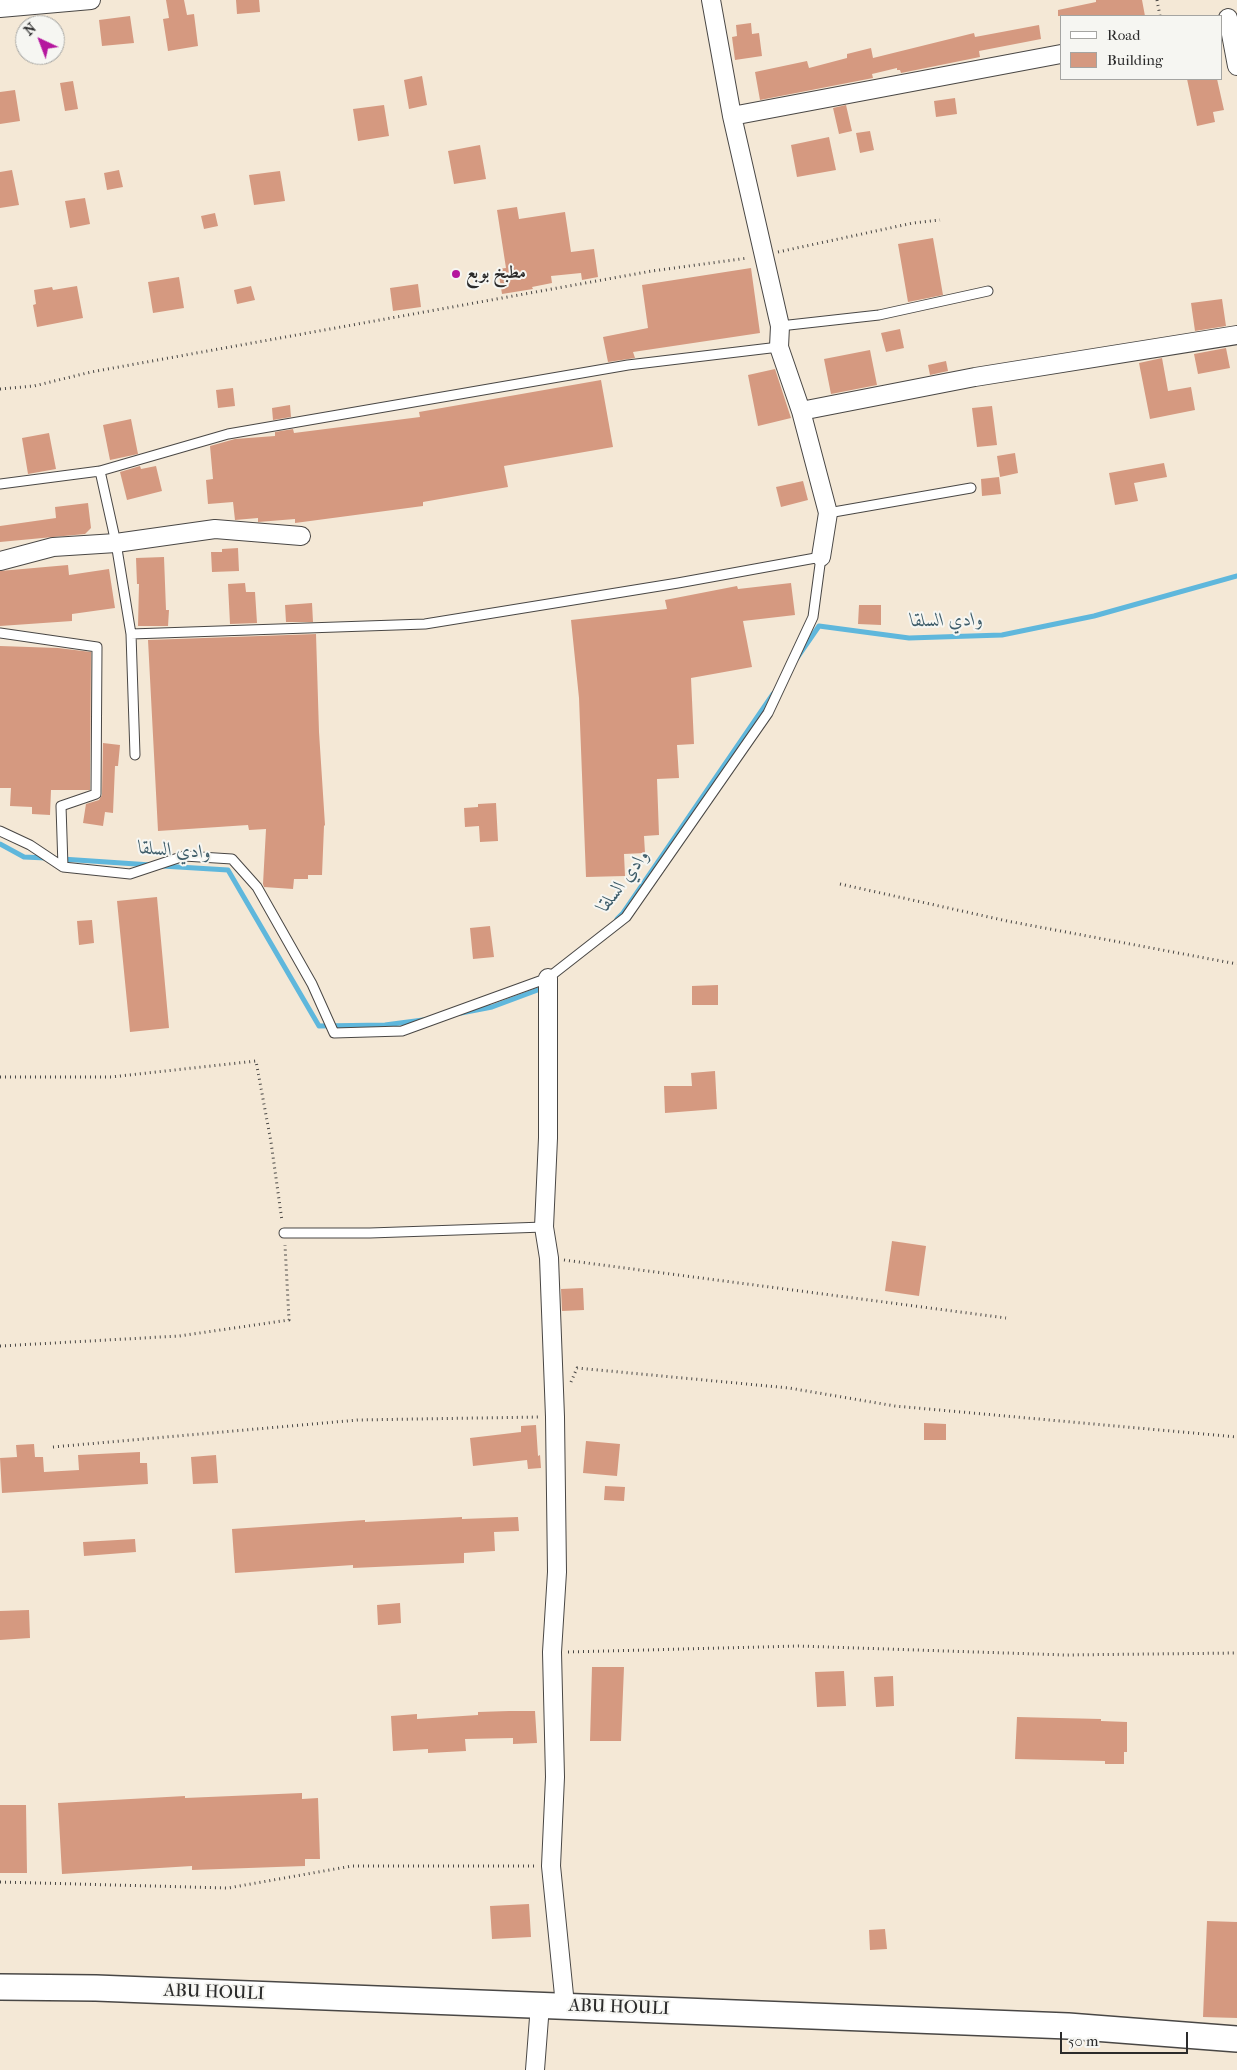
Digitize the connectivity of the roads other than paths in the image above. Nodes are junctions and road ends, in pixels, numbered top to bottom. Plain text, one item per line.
1 (711, 0) edge
2 (82, 1) edge
3 (0, 8) edge
4 (1228, 18) edge
5 (1060, 54) edge
6 (1237, 66) edge
7 (732, 116) junction
8 (988, 291) dead end
9 (780, 326) junction
10 (1237, 335) edge
11 (778, 347) junction
12 (801, 411) junction
13 (100, 471) junction
14 (0, 484) edge
15 (970, 488) dead end
16 (828, 514) junction
17 (301, 536) dead end
18 (116, 543) junction
19 (821, 556) junction
20 (0, 560) edge
21 (0, 632) edge
22 (131, 634) junction
23 (135, 755) dead end
24 (0, 831) edge
25 (63, 867) junction
26 (548, 978) junction
27 (544, 1227) junction
28 (284, 1233) road end
29 (0, 1987) edge
30 (540, 2005) junction
31 (565, 2005) junction
32 (1237, 2039) edge
33 (536, 2070) edge

1 - 7 street
2 - 3 street
4 - 6 street
5 - 7 street
7 - 9 street
8 - 9 lane
9 - 11 street
10 - 12 street
11 - 12 street
11 - 13 lane
12 - 16 street
13 - 14 lane
13 - 18 lane
15 - 16 lane
16 - 19 street
17 - 18 street
18 - 20 street
18 - 22 lane
19 - 22 lane
19 - 26 lane
21 - 25 lane
22 - 23 lane
24 - 25 lane
25 - 26 lane
26 - 27 street
27 - 28 lane
27 - 31 street
29 - 30 street, ABU HOULI
30 - 31 street, ABU HOULI
30 - 33 street
31 - 32 street, ABU HOULI

